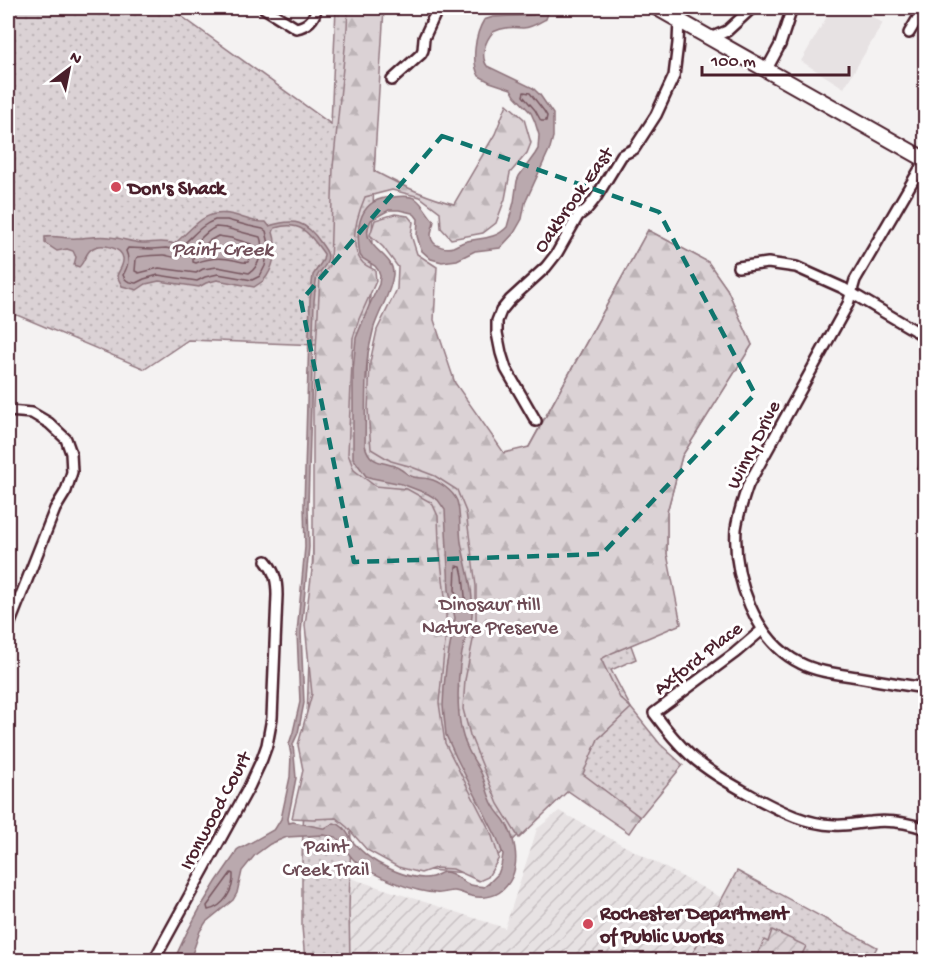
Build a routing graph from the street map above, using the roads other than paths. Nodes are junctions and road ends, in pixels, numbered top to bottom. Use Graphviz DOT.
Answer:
graph roads {
  1 [pos="264,8"];
  2 [pos="316,8"];
  3 [pos="438,8"];
  4 [pos="657,8"];
  5 [pos="752,8"];
  6 [pos="792,8"];
  7 [pos="924,8"];
  8 [pos="679,20"];
  9 [pos="909,33"];
  10 [pos="710,38"];
  11 [pos="767,69"];
  12 [pos="392,80"];
  13 [pos="925,160"];
  14 [pos="738,267"];
  15 [pos="851,292"];
  16 [pos="926,337"];
  17 [pos="8,411"];
  18 [pos="536,420"];
  19 [pos="926,465"];
  20 [pos="926,478"];
  21 [pos="266,561"];
  22 [pos="8,628"];
  23 [pos="762,630"];
  24 [pos="926,688"];
  25 [pos="926,830"];
  26 [pos="154,960"];
  1 -- 2 [label="street"];
  3 -- 12 [label="street"];
  4 -- 8 [label="main road"];
  5 -- 10 [label="street"];
  6 -- 11 [label="street"];
  7 -- 9 [label="street"];
  8 -- 10 [label="main road"];
  8 -- 18 [label="street, Oakbrook East"];
  10 -- 11 [label="main road"];
  11 -- 13 [label="main road"];
  13 -- 15 [label="street, Winry Drive"];
  14 -- 15 [label="street"];
  15 -- 16 [label="street"];
  15 -- 23 [label="street, Winry Drive"];
  17 -- 22 [label="street"];
  19 -- 20 [label="street"];
  21 -- 26 [label="street, Ironwood Court"];
  23 -- 24 [label="street, Winry Drive"];
  23 -- 25 [label="street, Axford Place"];
}
